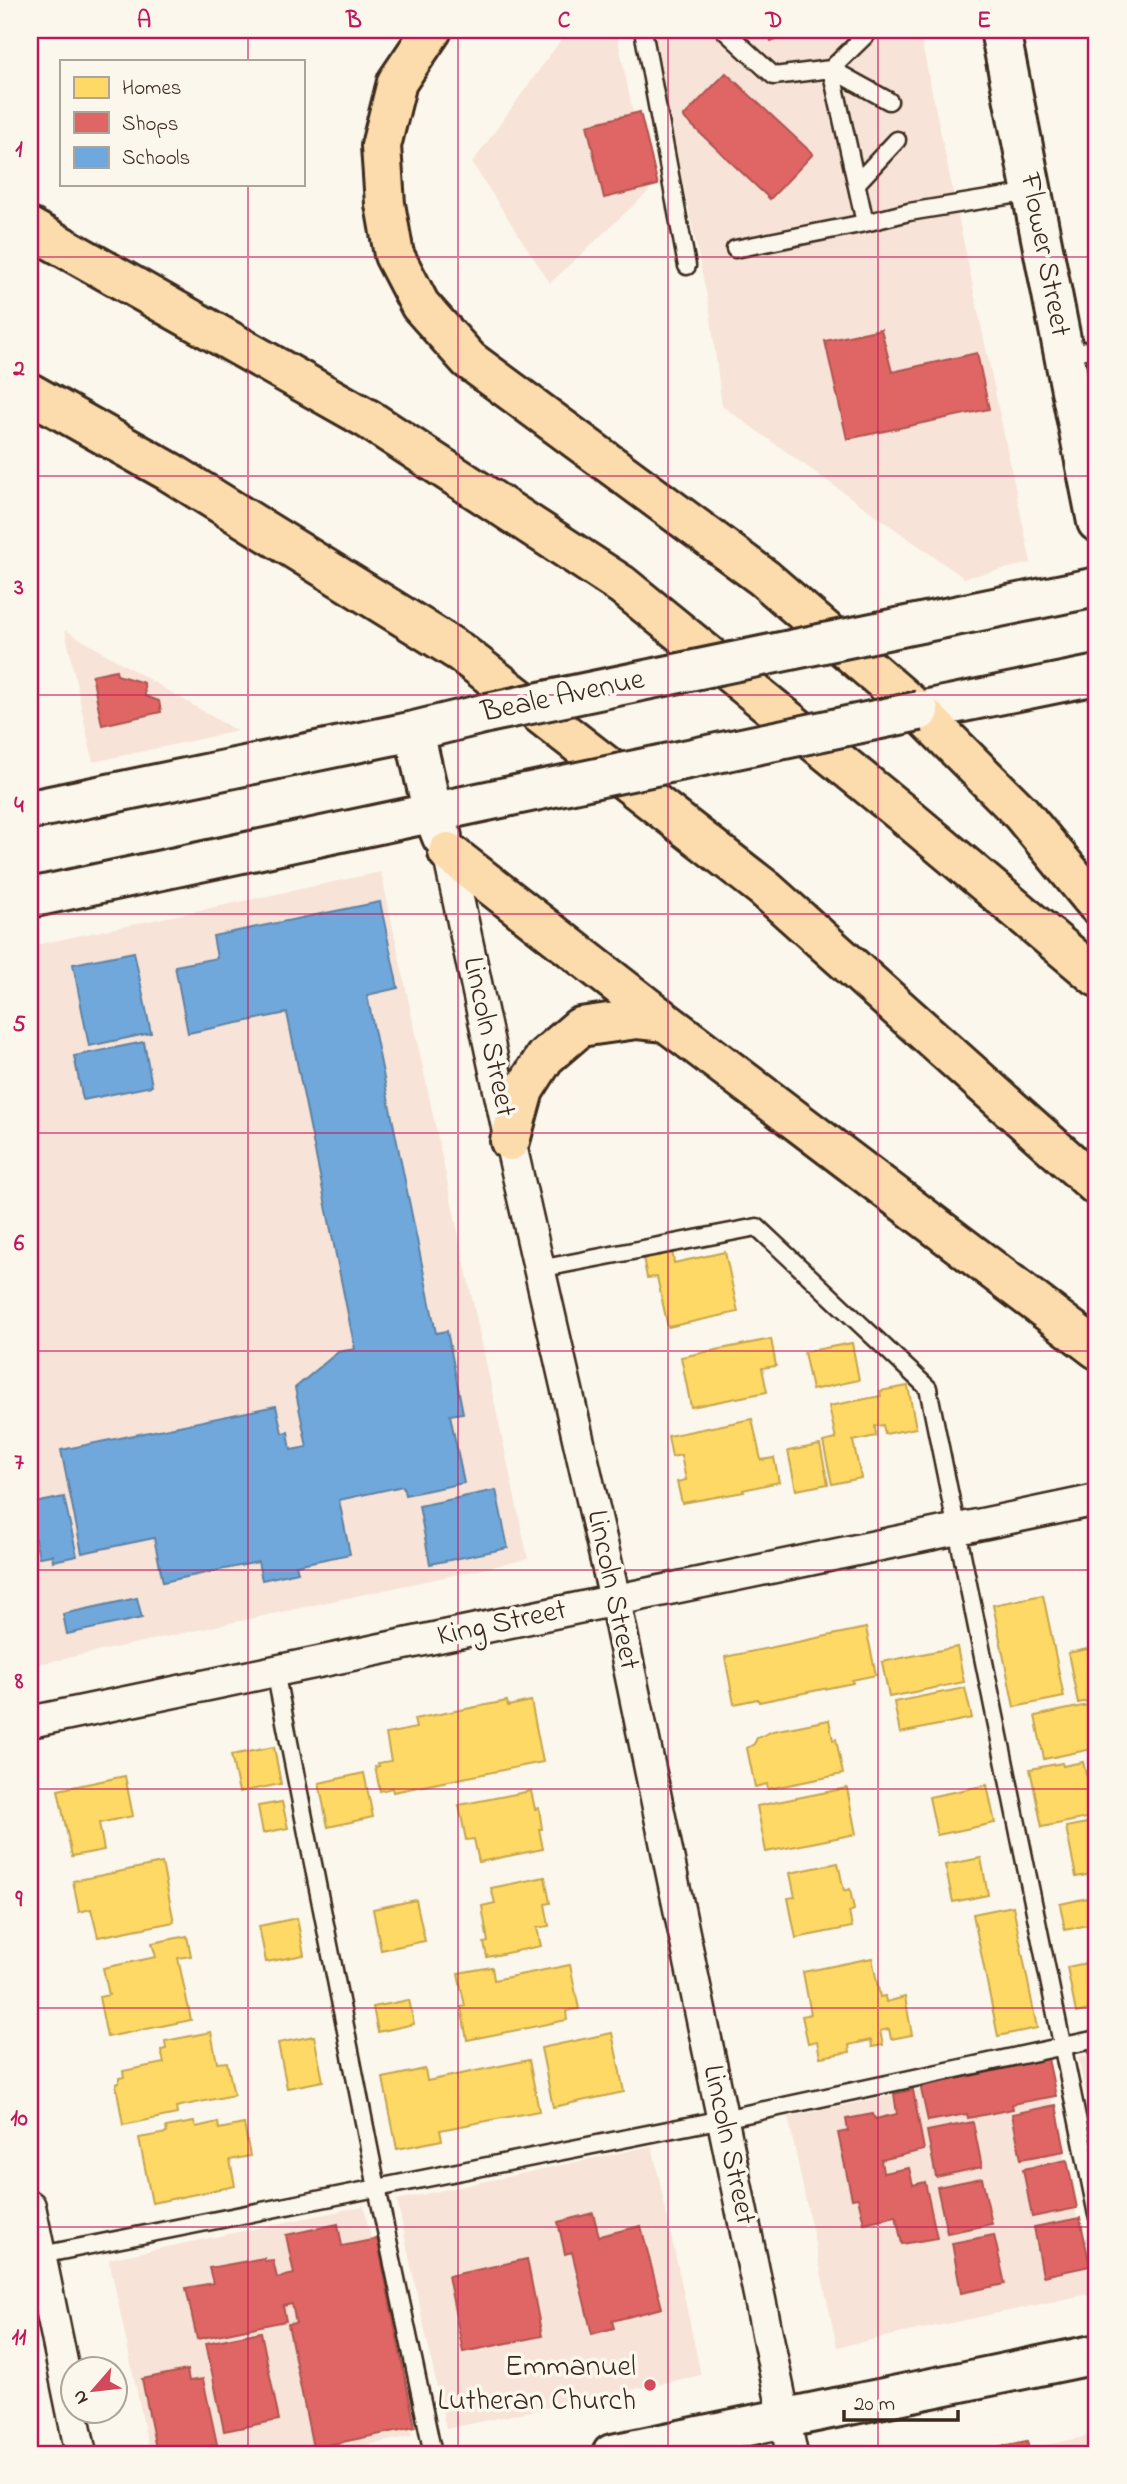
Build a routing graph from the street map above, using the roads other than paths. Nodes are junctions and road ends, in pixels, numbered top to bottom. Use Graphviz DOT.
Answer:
graph roads {
  1 [pos="432,30"];
  2 [pos="643,30"];
  3 [pos="724,30"];
  4 [pos="871,30"];
  5 [pos="1000,30"];
  6 [pos="831,69"];
  7 [pos="889,101"];
  8 [pos="897,139"];
  9 [pos="857,183"];
  10 [pos="1032,192"];
  11 [pos="865,223"];
  12 [pos="30,228"];
  13 [pos="735,249"];
  14 [pos="687,266"];
  15 [pos="1081,351"];
  16 [pos="30,393"];
  17 [pos="1095,503"];
  18 [pos="1097,587"];
  19 [pos="1097,675"];
  20 [pos="414,730"];
  21 [pos="30,810"];
  22 [pos="433,814"];
  23 [pos="448,852"];
  24 [pos="30,898"];
  25 [pos="1097,905"];
  26 [pos="1097,977"];
  27 [pos="666,1022"];
  28 [pos="510,1141"];
  29 [pos="1097,1186"];
  30 [pos="539,1269"];
  31 [pos="1097,1349"];
  32 [pos="1097,1500"];
  33 [pos="958,1529"];
  34 [pos="615,1600"];
  35 [pos="275,1671"];
  36 [pos="30,1722"];
  37 [pos="1097,2039"];
  38 [pos="1063,2046"];
  39 [pos="723,2119"];
  40 [pos="377,2188"];
  41 [pos="30,2206"];
  42 [pos="1097,2215"];
  43 [pos="35,2257"];
  44 [pos="1097,2354"];
  45 [pos="789,2436"];
  46 [pos="81,2454"];
  47 [pos="433,2454"];
  48 [pos="612,2454"];
  1 -- 25 [label="highway"];
  2 -- 14 [label="lane"];
  3 -- 6 [label="lane"];
  4 -- 6 [label="lane"];
  5 -- 10 [label="main road, Flower Street"];
  6 -- 7 [label="lane"];
  6 -- 9 [label="lane"];
  8 -- 9 [label="lane"];
  9 -- 11 [label="lane"];
  10 -- 11 [label="lane"];
  10 -- 15 [label="main road, Flower Street"];
  11 -- 13 [label="lane"];
  12 -- 26 [label="highway"];
  15 -- 17 [label="main road, Flower Street"];
  16 -- 29 [label="highway"];
  18 -- 20 [label="main road, Beale Avenue, bridge"];
  19 -- 22 [label="main road, bridge"];
  20 -- 21 [label="main road, Beale Avenue"];
  20 -- 22 [label="main road, Lincoln Street"];
  22 -- 23 [label="main road, Lincoln Street"];
  22 -- 24 [label="main road"];
  23 -- 27 [label="highway"];
  23 -- 28 [label="street, Lincoln Street"];
  27 -- 28 [label="highway"];
  27 -- 31 [label="highway"];
  28 -- 30 [label="street, Lincoln Street"];
  30 -- 33 [label="lane"];
  30 -- 34 [label="street, Lincoln Street"];
  32 -- 33 [label="street, King Street"];
  33 -- 34 [label="street, King Street"];
  33 -- 38 [label="lane"];
  34 -- 35 [label="street, King Street"];
  34 -- 39 [label="street, Lincoln Street"];
  35 -- 36 [label="street, King Street"];
  35 -- 40 [label="lane"];
  37 -- 38 [label="lane"];
  38 -- 39 [label="lane"];
  38 -- 42 [label="lane"];
  39 -- 40 [label="lane"];
  39 -- 45 [label="street, Lincoln Street"];
  40 -- 43 [label="lane"];
  40 -- 47 [label="lane"];
  41 -- 43 [label="street"];
  43 -- 46 [label="street"];
  44 -- 45 [label="main road"];
  45 -- 48 [label="main road"];
}
